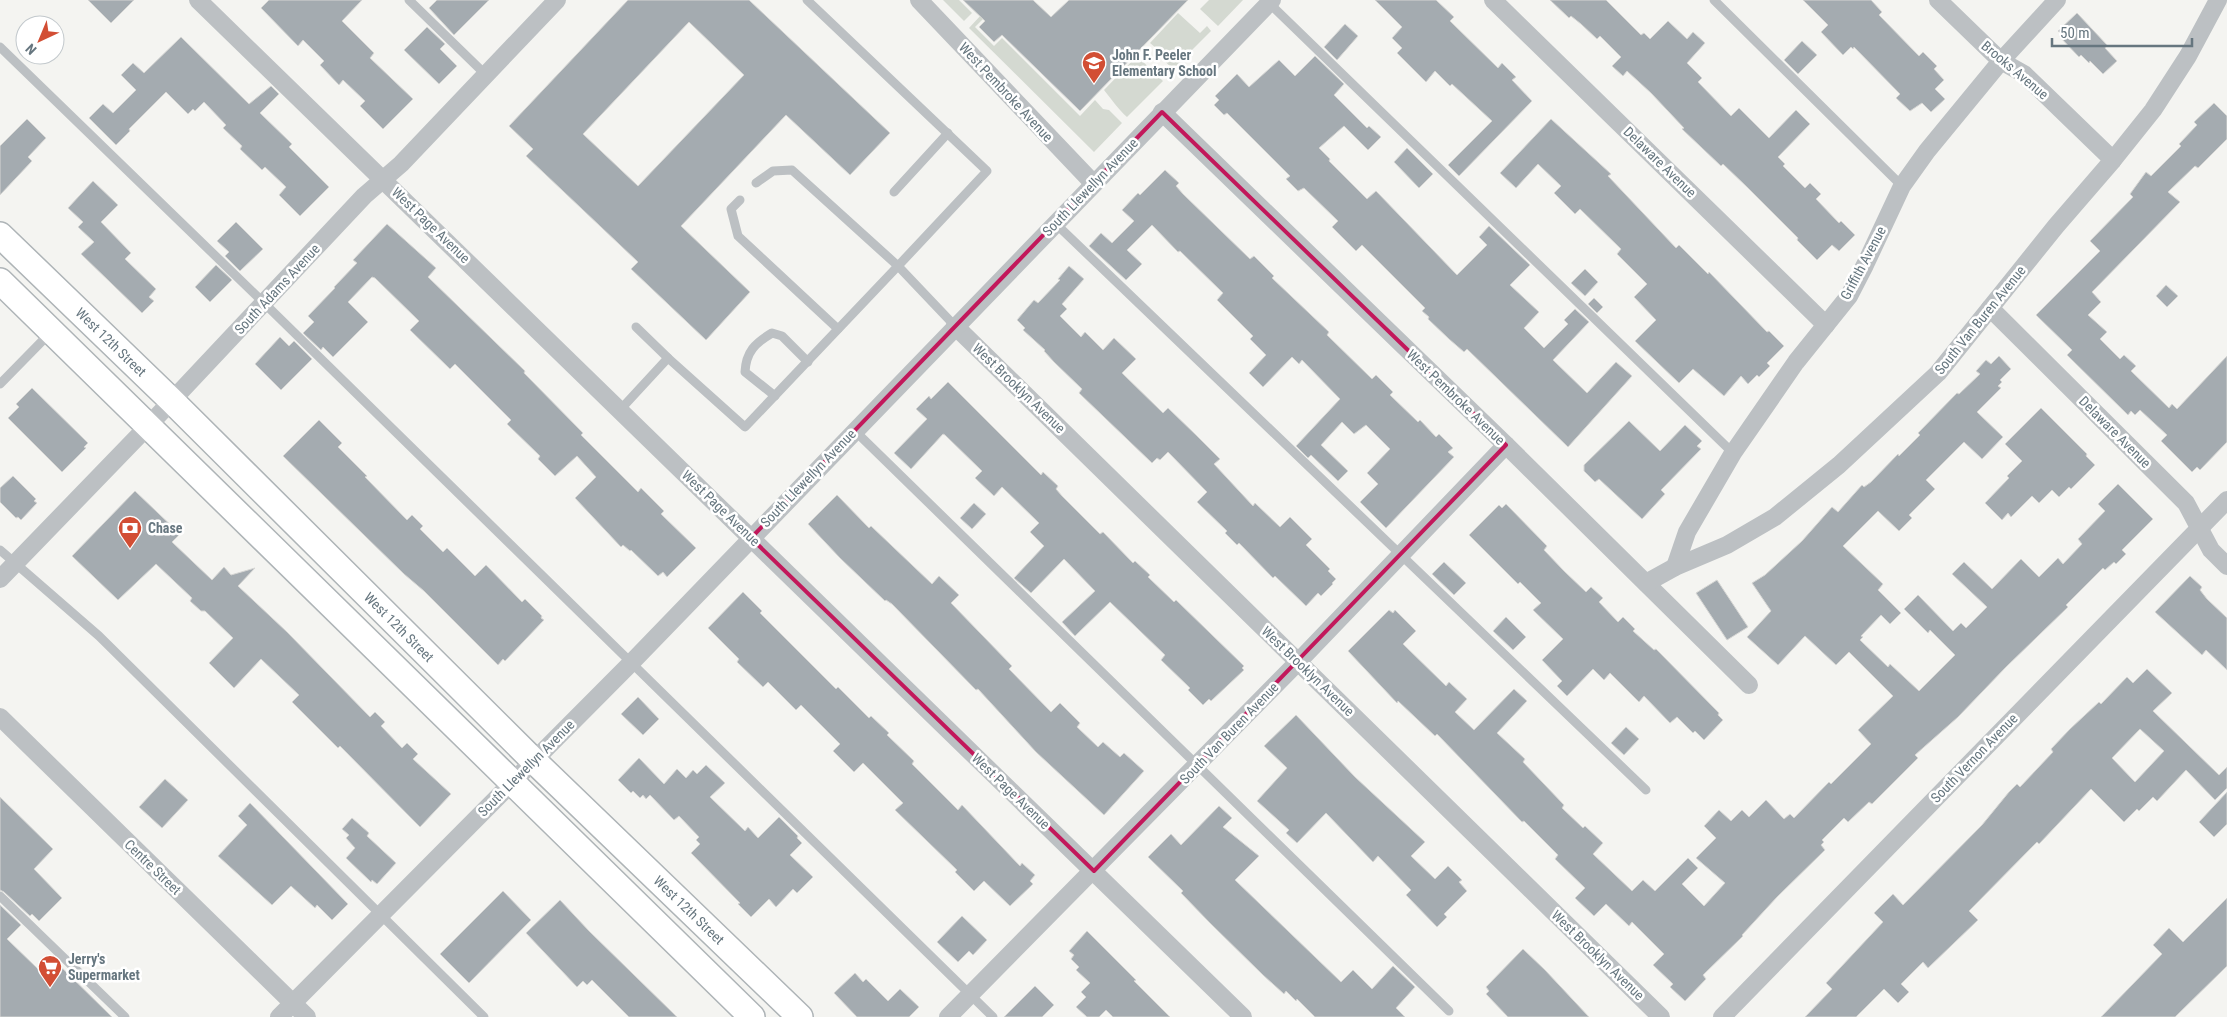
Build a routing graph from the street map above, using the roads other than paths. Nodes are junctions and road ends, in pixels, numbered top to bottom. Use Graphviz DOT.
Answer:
graph roads {
  1 [pos="198,0"];
  2 [pos="409,0"];
  3 [pos="557,0"];
  4 [pos="807,0"];
  5 [pos="919,0"];
  6 [pos="1493,0"];
  7 [pos="1714,0"];
  8 [pos="1938,0"];
  9 [pos="2056,0"];
  10 [pos="2218,0"];
  11 [pos="1270,1"];
  12 [pos="0,47"];
  13 [pos="2001,60"];
  14 [pos="485,74"];
  15 [pos="1162,112"];
  16 [pos="948,134"];
  17 [pos="2113,160"];
  18 [pos="383,178"];
  19 [pos="756,183"];
  20 [pos="1093,183"];
  21 [pos="1902,186"];
  22 [pos="894,192"];
  23 [pos="740,200"];
  24 [pos="1056,224"];
  25 [pos="0,235"];
  26 [pos="898,266"];
  27 [pos="0,281"];
  28 [pos="264,303"];
  29 [pos="1990,308"];
  30 [pos="1826,325"];
  31 [pos="955,326"];
  32 [pos="636,327"];
  33 [pos="838,329"];
  34 [pos="52,331"];
  35 [pos="668,358"];
  36 [pos="808,362"];
  37 [pos="0,384"];
  38 [pos="775,396"];
  39 [pos="171,400"];
  40 [pos="620,410"];
  41 [pos="149,425"];
  42 [pos="854,430"];
  43 [pos="1506,445"];
  44 [pos="1733,453"];
  45 [pos="2227,500"];
  46 [pos="2198,529"];
  47 [pos="751,538"];
  48 [pos="0,550"];
  49 [pos="1400,556"];
  50 [pos="14,564"];
  51 [pos="2227,566"];
  52 [pos="1675,567"];
  53 [pos="0,579"];
  54 [pos="1646,583"];
  55 [pos="1299,662"];
  56 [pos="631,663"];
  57 [pos="1749,685"];
  58 [pos="0,717"];
  59 [pos="533,760"];
  60 [pos="1197,766"];
  61 [pos="511,782"];
  62 [pos="1646,790"];
  63 [pos="1094,872"];
  64 [pos="0,896"];
  65 [pos="381,914"];
  66 [pos="971,996"];
  67 [pos="293,1004"];
  68 [pos="1449,1011"];
  69 [pos="125,1017"];
  70 [pos="279,1017"];
  71 [pos="306,1017"];
  72 [pos="484,1017"];
  73 [pos="752,1017"];
  74 [pos="800,1017"];
  75 [pos="948,1017"];
  76 [pos="993,1017"];
  77 [pos="1243,1017"];
  78 [pos="1661,1017"];
  79 [pos="1722,1017"];
  1 -- 18 [label="street, West Page Avenue"];
  2 -- 14 [label="lane"];
  3 -- 14 [label="street, South Adams Avenue"];
  4 -- 16 [label="lane"];
  5 -- 20 [label="street, West Pembroke Avenue"];
  6 -- 30 [label="street, Delaware Avenue"];
  7 -- 21 [label="lane"];
  8 -- 13 [label="street, Brooks Avenue"];
  9 -- 13 [label="street, Griffith Avenue"];
  10 -- 17 [label="street, South Van Buren Avenue"];
  11 -- 15 [label="street, South Llewellyn Avenue"];
  11 -- 44 [label="lane"];
  12 -- 28 [label="lane"];
  13 -- 17 [label="street, Brooks Avenue"];
  13 -- 21 [label="street, Griffith Avenue"];
  14 -- 18 [label="street, South Adams Avenue"];
  15 -- 20 [label="street, South Llewellyn Avenue"];
  15 -- 43 [label="street, West Pembroke Avenue"];
  16 -- 22 [label="lane"];
  16 -- 26 [label="lane"];
  17 -- 29 [label="street, South Van Buren Avenue"];
  18 -- 28 [label="street, South Adams Avenue"];
  18 -- 40 [label="street, West Page Avenue"];
  19 -- 26 [label="lane"];
  20 -- 24 [label="street, South Llewellyn Avenue"];
  21 -- 30 [label="street, Griffith Avenue"];
  23 -- 33 [label="lane"];
  24 -- 31 [label="street, South Llewellyn Avenue"];
  24 -- 49 [label="lane"];
  25 -- 39 [label="main road, West 12th Street"];
  26 -- 31 [label="lane"];
  26 -- 33 [label="lane"];
  27 -- 34 [label="main road"];
  28 -- 39 [label="street, South Adams Avenue"];
  28 -- 56 [label="lane"];
  29 -- 46 [label="street, Delaware Avenue"];
  29 -- 52 [label="street, South Van Buren Avenue"];
  30 -- 44 [label="street, Griffith Avenue"];
  31 -- 42 [label="street, South Llewellyn Avenue"];
  31 -- 55 [label="street, West Brooklyn Avenue"];
  32 -- 35 [label="lane"];
  33 -- 36 [label="lane"];
  34 -- 37 [label="lane"];
  34 -- 41 [label="main road"];
  35 -- 38 [label="lane"];
  35 -- 40 [label="lane"];
  36 -- 38 [label="lane"];
  36 -- 38 [label="lane"];
  39 -- 41 [label="street, South Adams Avenue"];
  39 -- 59 [label="main road, West 12th Street"];
  40 -- 47 [label="street, West Page Avenue"];
  41 -- 50 [label="street, South Adams Avenue"];
  41 -- 61 [label="main road"];
  42 -- 47 [label="street, South Llewellyn Avenue"];
  42 -- 60 [label="lane"];
  43 -- 49 [label="street, South Van Buren Avenue"];
  43 -- 54 [label="street, West Pembroke Avenue"];
  44 -- 52 [label="street, Griffith Avenue"];
  45 -- 46 [label="street, South Vernon Avenue"];
  46 -- 51 [label="street, Delaware Avenue"];
  46 -- 79 [label="street, South Vernon Avenue"];
  47 -- 56 [label="street, South Llewellyn Avenue"];
  47 -- 63 [label="street, West Page Avenue"];
  48 -- 50 [label="lane"];
  49 -- 55 [label="street, South Van Buren Avenue"];
  49 -- 62 [label="lane"];
  50 -- 53 [label="street, South Adams Avenue"];
  50 -- 65 [label="lane"];
  52 -- 54 [label="street, South Van Buren Avenue"];
  54 -- 57 [label="street, West Pembroke Avenue"];
  55 -- 60 [label="street, South Van Buren Avenue"];
  55 -- 78 [label="street, West Brooklyn Avenue"];
  56 -- 59 [label="street, South Llewellyn Avenue"];
  56 -- 66 [label="lane"];
  58 -- 67 [label="street, Centre Street"];
  59 -- 61 [label="street, South Llewellyn Avenue"];
  59 -- 74 [label="main road, West 12th Street"];
  60 -- 63 [label="street, South Van Buren Avenue"];
  60 -- 68 [label="lane"];
  61 -- 65 [label="street, South Llewellyn Avenue"];
  61 -- 73 [label="main road"];
  63 -- 66 [label="street, South Van Buren Avenue"];
  63 -- 77 [label="street, West Page Avenue"];
  64 -- 69 [label="lane"];
  65 -- 67 [label="street, South Llewellyn Avenue"];
  65 -- 72 [label="lane"];
  66 -- 75 [label="street, South Van Buren Avenue"];
  66 -- 76 [label="lane"];
  67 -- 70 [label="street, South Llewellyn Avenue"];
  67 -- 71 [label="street, Centre Street"];
}
